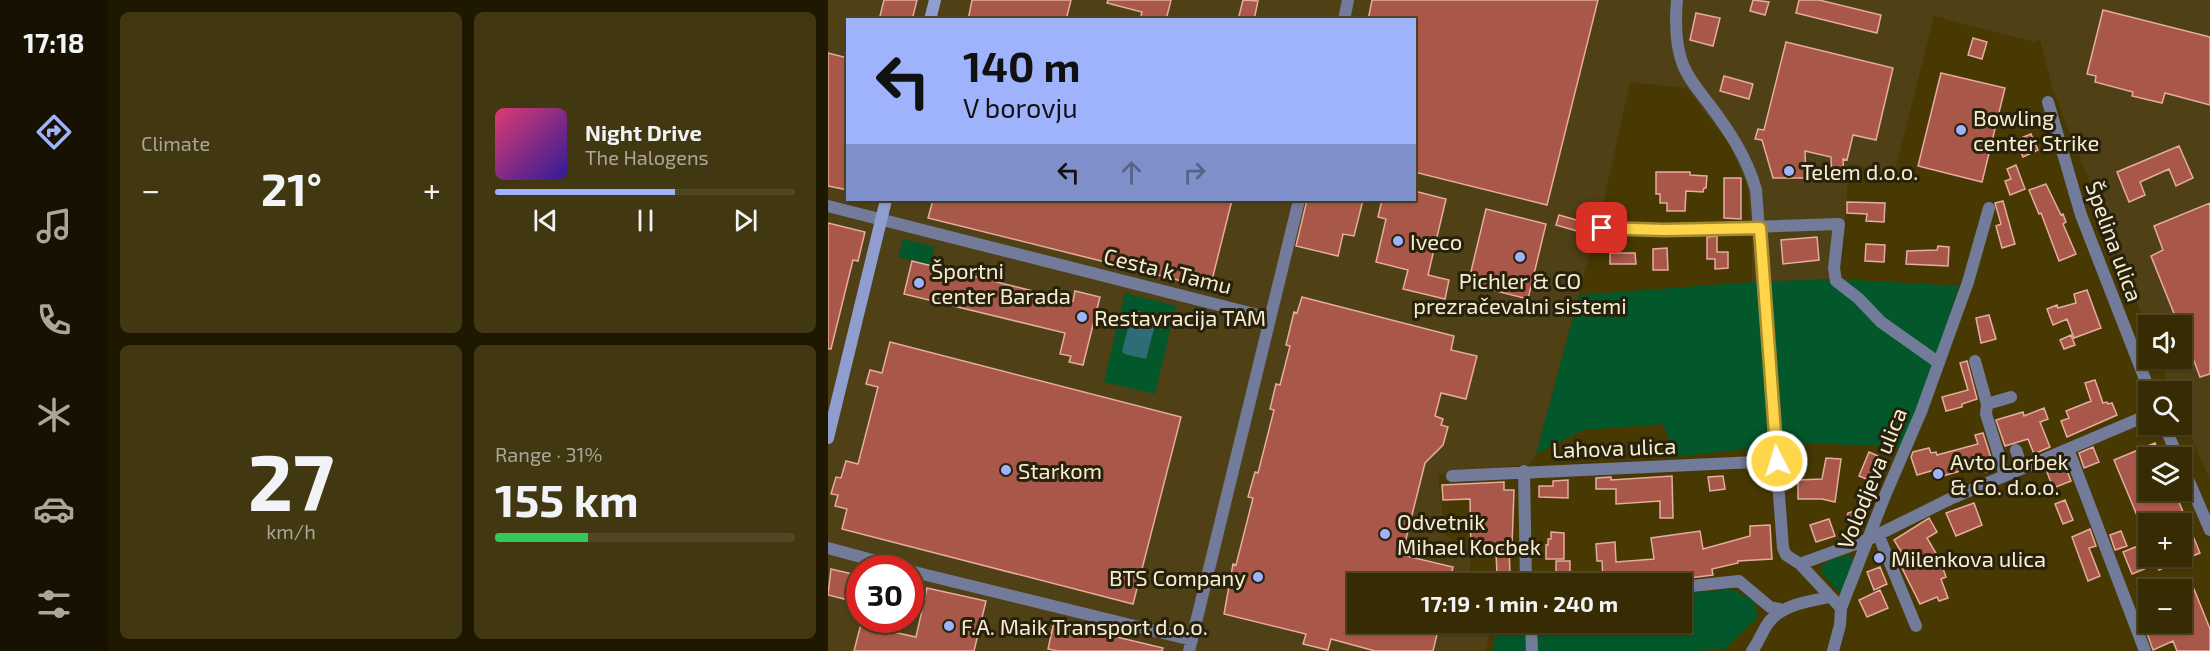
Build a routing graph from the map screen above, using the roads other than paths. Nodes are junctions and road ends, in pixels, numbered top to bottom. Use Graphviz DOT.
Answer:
graph roads {
  1 [pos="935,0"];
  2 [pos="1348,0"];
  3 [pos="1677,0"];
  4 [pos="930,18"];
  5 [pos="1344,18"];
  6 [pos="2048,102"];
  7 [pos="886,201"];
  8 [pos="1299,201"];
  9 [pos="828,206"];
  10 [pos="1989,208"];
  11 [pos="881,219"];
  12 [pos="1602,228"];
  13 [pos="1760,228"];
  14 [pos="1270,318"];
  15 [pos="1976,361"];
  16 [pos="1939,363"];
  17 [pos="2146,381"];
  18 [pos="2011,397"];
  19 [pos="1987,404"];
  20 [pos="2138,419"];
  21 [pos="828,438"];
  22 [pos="2068,449"];
  23 [pos="2016,450"];
  24 [pos="1777,461"];
  25 [pos="2022,468"];
  26 [pos="1524,471"];
  27 [pos="2005,475"];
  28 [pos="1452,476"];
  29 [pos="2192,488"];
  30 [pos="2210,530"];
  31 [pos="1873,536"];
  32 [pos="828,548"];
  33 [pos="854,555"];
  34 [pos="1800,564"];
  35 [pos="1526,573"];
  36 [pos="924,575"];
  37 [pos="1692,586"];
  38 [pos="1829,597"];
  39 [pos="1841,608"];
  40 [pos="1784,610"];
  41 [pos="1916,626"];
  42 [pos="1531,633"];
  43 [pos="1190,645"];
  44 [pos="1532,651"];
  45 [pos="1752,651"];
  46 [pos="1833,651"];
  47 [pos="2145,651"];
  1 -- 4 [label="street"];
  2 -- 5 [label="street"];
  3 -- 13 [label="street"];
  6 -- 17 [label="street, Špelina ulica"];
  7 -- 11 [label="street"];
  8 -- 14 [label="street"];
  9 -- 11 [label="street, Cesta k Tamu"];
  10 -- 16 [label="street, Volodjeva ulica"];
  11 -- 14 [label="street, Cesta k Tamu"];
  11 -- 21 [label="street"];
  12 -- 13 [label="street"];
  13 -- 16 [label="street"];
  13 -- 24 [label="street"];
  14 -- 43 [label="street"];
  15 -- 19 [label="street"];
  16 -- 31 [label="street, Volodjeva ulica"];
  18 -- 19 [label="street"];
  19 -- 27 [label="street"];
  20 -- 22 [label="street"];
  22 -- 25 [label="street"];
  22 -- 47 [label="street"];
  23 -- 25 [label="street"];
  24 -- 26 [label="street, Lahova ulica"];
  24 -- 34 [label="street"];
  25 -- 27 [label="street"];
  26 -- 28 [label="street, Lahova ulica"];
  26 -- 35 [label="street"];
  27 -- 31 [label="street"];
  29 -- 30 [label="street"];
  31 -- 34 [label="street"];
  31 -- 39 [label="street, Volodjeva ulica"];
  31 -- 41 [label="street"];
  32 -- 33 [label="street"];
  34 -- 38 [label="street"];
  36 -- 43 [label="street"];
  37 -- 40 [label="street"];
  38 -- 39 [label="street"];
  38 -- 40 [label="street"];
  39 -- 46 [label="street, Volodjeva ulica"];
  40 -- 45 [label="street"];
  42 -- 44 [label="street"];
}
